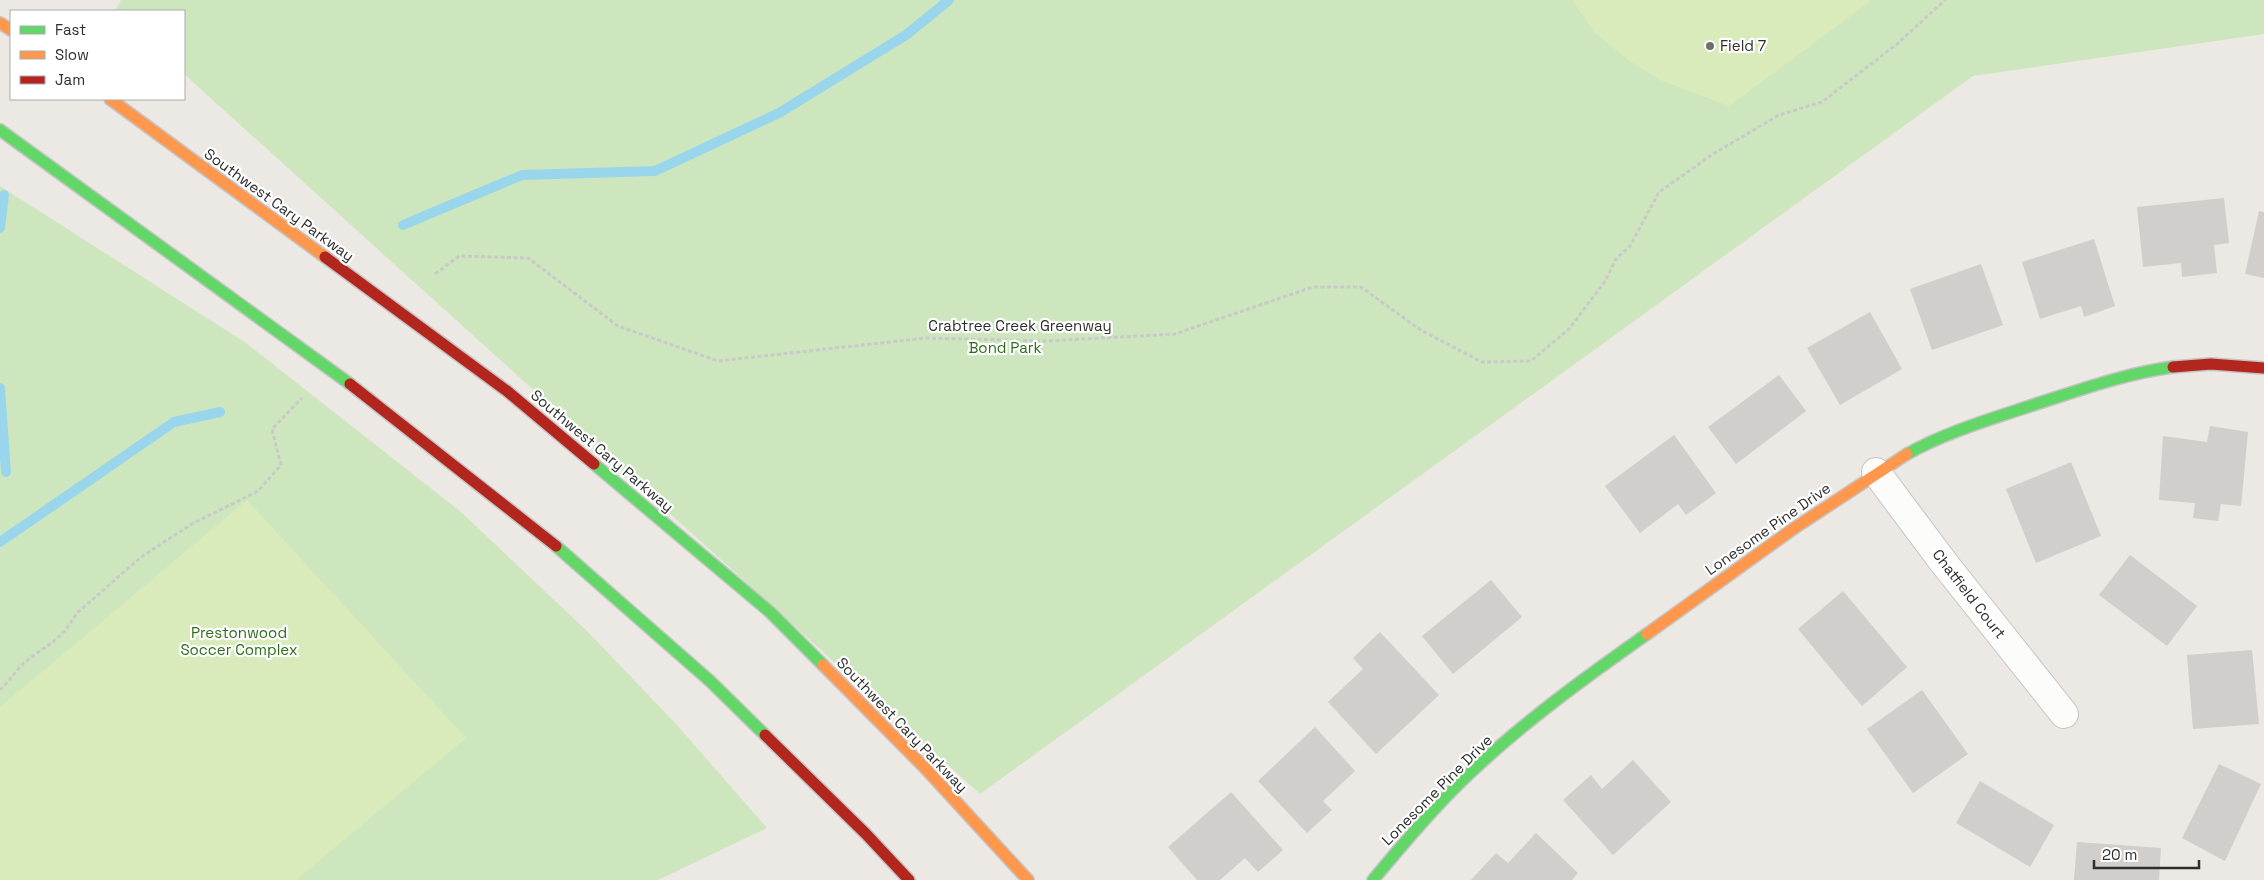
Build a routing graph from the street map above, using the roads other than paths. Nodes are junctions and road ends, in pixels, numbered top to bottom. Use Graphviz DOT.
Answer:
graph roads {
  1 [pos="111,100"];
  2 [pos="0,130"];
  3 [pos="2264,368"];
  4 [pos="1876,472"];
  5 [pos="2064,714"];
  6 [pos="908,880"];
  7 [pos="1028,880"];
  8 [pos="1373,880"];
  1 -- 7 [label="main road, Southwest Cary Parkway"];
  2 -- 6 [label="main road"];
  3 -- 4 [label="main road, Lonesome Pine Drive"];
  4 -- 5 [label="street, Chatfield Court"];
  4 -- 8 [label="main road, Lonesome Pine Drive"];
}
